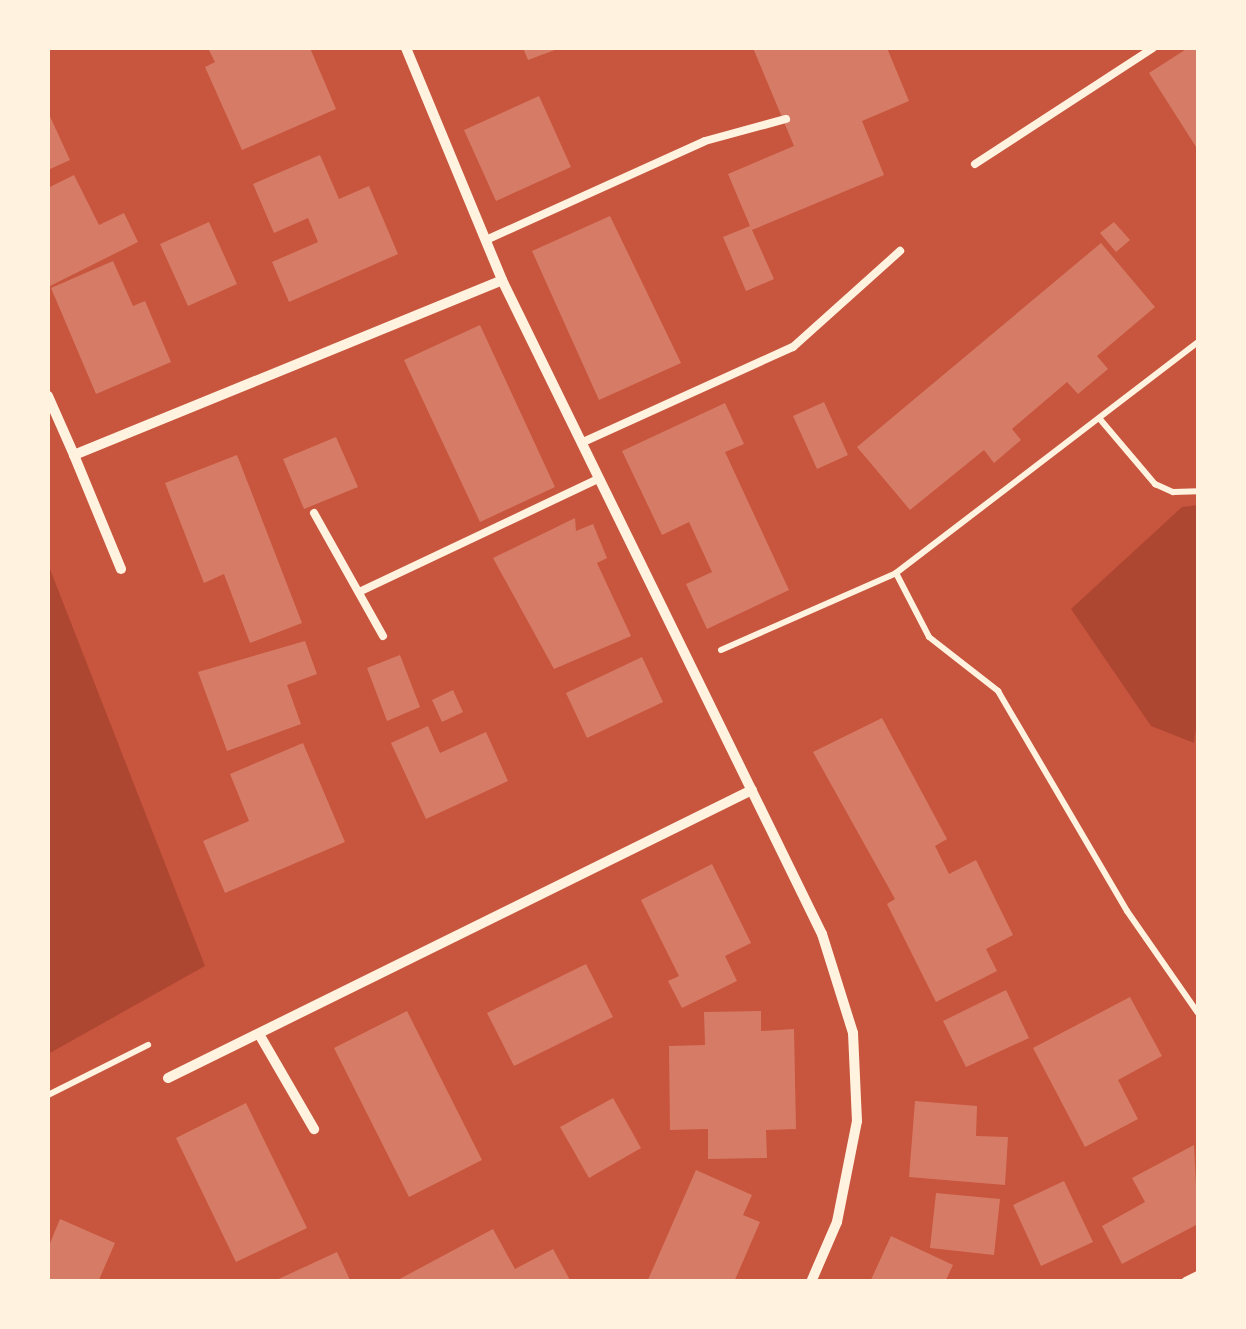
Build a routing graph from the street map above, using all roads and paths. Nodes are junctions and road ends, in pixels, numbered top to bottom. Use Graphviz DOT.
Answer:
graph roads {
  1 [pos="406,48"];
  2 [pos="1153,48"];
  3 [pos="786,119"];
  4 [pos="975,164"];
  5 [pos="486,240"];
  6 [pos="900,251"];
  7 [pos="502,280"];
  8 [pos="1198,342"];
  9 [pos="48,396"];
  10 [pos="1099,418"];
  11 [pos="581,443"];
  12 [pos="74,455"];
  13 [pos="598,479"];
  14 [pos="1198,491"];
  15 [pos="314,512"];
  16 [pos="121,569"];
  17 [pos="896,574"];
  18 [pos="358,592"];
  19 [pos="383,636"];
  20 [pos="720,651"];
  21 [pos="752,790"];
  22 [pos="1198,1013"];
  23 [pos="258,1034"];
  24 [pos="168,1078"];
  25 [pos="314,1129"];
  26 [pos="1198,1276"];
  27 [pos="811,1282"];
  28 [pos="1186,1282"];
  1 -- 5 [label="street"];
  2 -- 4 [label="lane"];
  3 -- 5 [label="lane"];
  5 -- 7 [label="street"];
  6 -- 11 [label="lane"];
  7 -- 11 [label="street"];
  7 -- 12 [label="street"];
  8 -- 10 [label="path"];
  9 -- 12 [label="street"];
  10 -- 14 [label="path"];
  10 -- 17 [label="path"];
  11 -- 13 [label="street"];
  12 -- 16 [label="street"];
  13 -- 18 [label="lane"];
  13 -- 21 [label="street"];
  15 -- 18 [label="lane"];
  17 -- 20 [label="path"];
  17 -- 22 [label="path"];
  18 -- 19 [label="lane"];
  21 -- 23 [label="street"];
  21 -- 27 [label="street"];
  23 -- 24 [label="street"];
  23 -- 25 [label="street"];
  26 -- 28 [label="street"];
}
